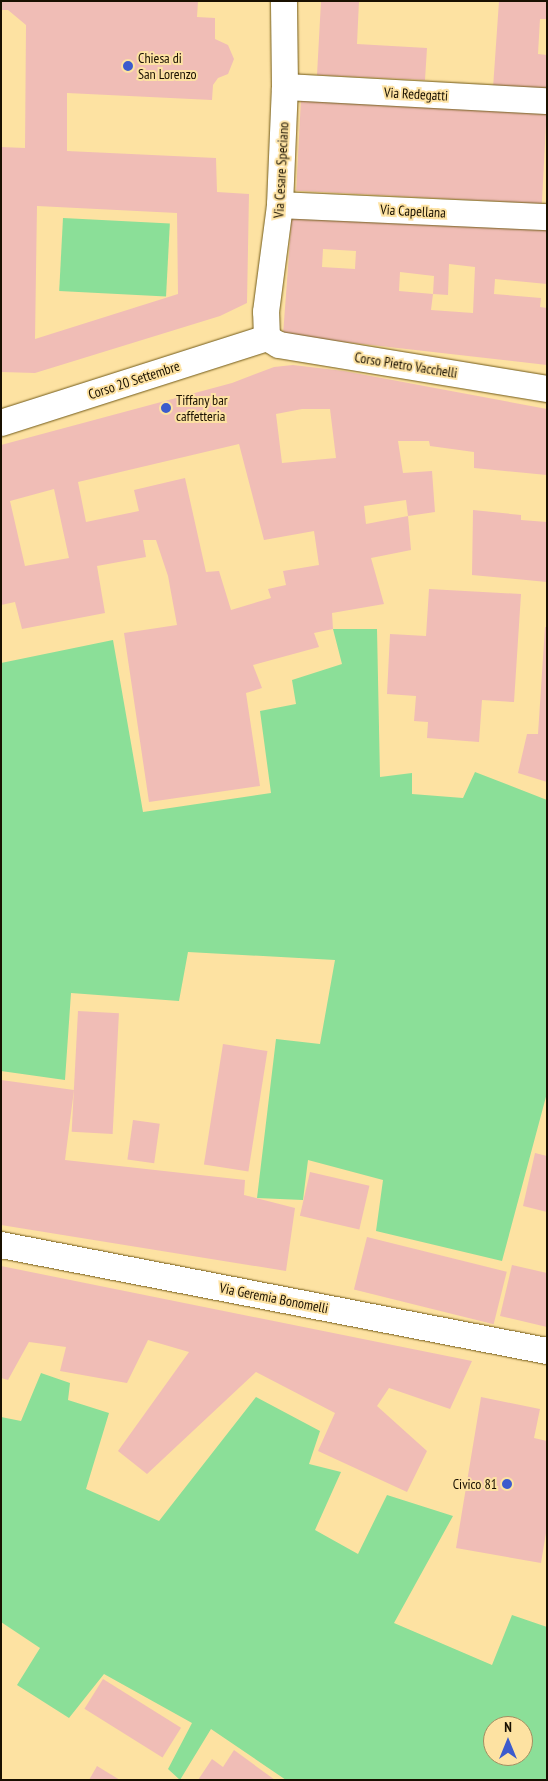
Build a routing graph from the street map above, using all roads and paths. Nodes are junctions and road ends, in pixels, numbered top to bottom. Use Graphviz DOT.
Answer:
graph roads {
  1 [pos="284,1"];
  2 [pos="285,87"];
  3 [pos="547,101"];
  4 [pos="280,205"];
  5 [pos="547,217"];
  6 [pos="267,338"];
  7 [pos="547,389"];
  8 [pos="1,423"];
  9 [pos="1,1245"];
  10 [pos="547,1351"];
  1 -- 2 [label="street, Via Cesare Speciano"];
  2 -- 3 [label="street, Via Redegatti"];
  2 -- 4 [label="street, Via Cesare Speciano"];
  4 -- 5 [label="street, Via Capellana"];
  4 -- 6 [label="street, Via Cesare Speciano"];
  6 -- 7 [label="street, Corso Pietro Vacchelli"];
  6 -- 8 [label="street, Corso 20 Settembre"];
  9 -- 10 [label="street, Via Geremia Bonomelli"];
}
